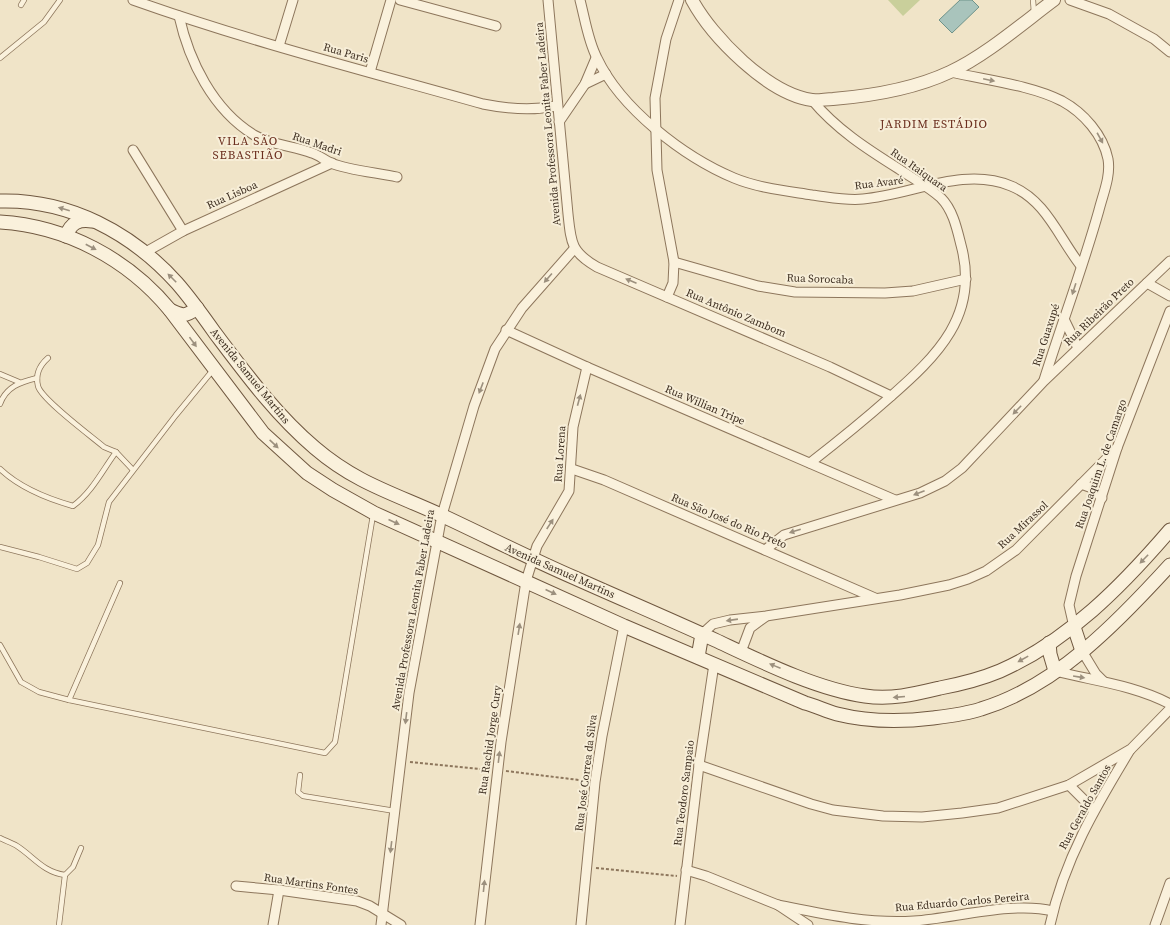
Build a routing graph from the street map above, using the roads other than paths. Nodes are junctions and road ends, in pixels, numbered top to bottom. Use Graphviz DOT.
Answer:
graph roads {
  1 [pos="60,0"];
  2 [pos="133,0"];
  3 [pos="293,0"];
  4 [pos="391,0"];
  5 [pos="400,0"];
  6 [pos="548,0"];
  7 [pos="580,0"];
  8 [pos="679,0"];
  9 [pos="692,0"];
  10 [pos="1033,0"];
  11 [pos="1054,0"];
  12 [pos="1070,0"];
  13 [pos="1034,15"];
  14 [pos="179,16"];
  15 [pos="496,26"];
  16 [pos="278,46"];
  17 [pos="1170,52"];
  18 [pos="0,58"];
  19 [pos="596,58"];
  20 [pos="370,72"];
  21 [pos="951,72"];
  22 [pos="606,74"];
  23 [pos="585,84"];
  24 [pos="812,100"];
  25 [pos="556,106"];
  26 [pos="558,122"];
  27 [pos="655,129"];
  28 [pos="133,150"];
  29 [pos="332,164"];
  30 [pos="397,177"];
  31 [pos="926,187"];
  32 [pos="0,201"];
  33 [pos="94,221"];
  34 [pos="0,222"];
  35 [pos="183,231"];
  36 [pos="66,236"];
  37 [pos="574,249"];
  38 [pos="144,253"];
  39 [pos="1170,261"];
  40 [pos="674,262"];
  41 [pos="1081,266"];
  42 [pos="966,279"];
  43 [pos="1147,283"];
  44 [pos="1170,296"];
  45 [pos="667,297"];
  46 [pos="197,308"];
  47 [pos="170,310"];
  48 [pos="1170,311"];
  49 [pos="1064,319"];
  50 [pos="506,330"];
  51 [pos="1078,348"];
  52 [pos="48,358"];
  53 [pos="586,367"];
  54 [pos="213,370"];
  55 [pos="0,374"];
  56 [pos="37,378"];
  57 [pos="1044,381"];
  58 [pos="19,382"];
  59 [pos="891,396"];
  60 [pos="0,404"];
  61 [pos="1117,448"];
  62 [pos="116,452"];
  63 [pos="810,463"];
  64 [pos="0,469"];
  65 [pos="572,469"];
  66 [pos="133,470"];
  67 [pos="1081,484"];
  68 [pos="1102,498"];
  69 [pos="895,500"];
  70 [pos="374,513"];
  71 [pos="442,515"];
  72 [pos="1170,530"];
  73 [pos="437,541"];
  74 [pos="0,547"];
  75 [pos="765,550"];
  76 [pos="533,559"];
  77 [pos="1170,565"];
  78 [pos="526,581"];
  79 [pos="120,584"];
  80 [pos="876,598"];
  81 [pos="766,616"];
  82 [pos="624,626"];
  83 [pos="1074,627"];
  84 [pos="702,634"];
  85 [pos="1049,643"];
  86 [pos="0,645"];
  87 [pos="1082,651"];
  88 [pos="741,652"];
  89 [pos="698,657"];
  90 [pos="714,664"];
  91 [pos="1055,671"];
  92 [pos="733,672"];
  93 [pos="1103,681"];
  94 [pos="69,700"];
  95 [pos="1170,704"];
  96 [pos="1170,709"];
  97 [pos="1131,749"];
  98 [pos="698,765"];
  99 [pos="300,776"];
  100 [pos="1069,785"];
  101 [pos="1094,810"];
  102 [pos="395,811"];
  103 [pos="0,838"];
  104 [pos="81,848"];
  105 [pos="686,873"];
  106 [pos="65,875"];
  107 [pos="1170,883"];
  108 [pos="236,886"];
  109 [pos="279,890"];
  110 [pos="778,905"];
  111 [pos="1053,910"];
  112 [pos="383,913"];
  113 [pos="59,925"];
  114 [pos="274,925"];
  115 [pos="381,925"];
  116 [pos="401,925"];
  117 [pos="480,925"];
  118 [pos="581,925"];
  119 [pos="680,925"];
  120 [pos="808,925"];
  121 [pos="1050,925"];
  122 [pos="1155,925"];
  1 -- 18 [label="lane"];
  2 -- 14 [label="street, Rua Paris"];
  3 -- 16 [label="street"];
  4 -- 20 [label="street"];
  5 -- 15 [label="street"];
  6 -- 25 [label="street, Avenida Professora Leonita Faber Ladeira"];
  7 -- 19 [label="street, Rua Avaré"];
  8 -- 27 [label="street"];
  9 -- 24 [label="street"];
  10 -- 13 [label="lane"];
  11 -- 13 [label="street"];
  12 -- 17 [label="street"];
  13 -- 21 [label="street"];
  14 -- 16 [label="street, Rua Paris"];
  14 -- 29 [label="street, Rua Madri"];
  16 -- 20 [label="street, Rua Paris"];
  19 -- 22 [label="street, Rua Avaré"];
  19 -- 23 [label="street"];
  20 -- 25 [label="street, Rua Paris"];
  21 -- 24 [label="street"];
  21 -- 41 [label="street, Rua Guaxupé, one-way"];
  22 -- 23 [label="street"];
  22 -- 27 [label="street, Rua Avaré"];
  23 -- 26 [label="street"];
  24 -- 31 [label="street, Rua Itaiquara"];
  25 -- 26 [label="street, Avenida Professora Leonita Faber Ladeira"];
  26 -- 37 [label="street, Avenida Professora Leonita Faber Ladeira"];
  27 -- 31 [label="street, Rua Avaré"];
  27 -- 40 [label="street"];
  28 -- 35 [label="street"];
  29 -- 30 [label="street, Rua Madri"];
  29 -- 35 [label="street, Rua Lisboa"];
  31 -- 41 [label="street, Rua Avaré"];
  31 -- 42 [label="street, Rua Itaiquara"];
  33 -- 32 [label="main road, Avenida Samuel Martins, one-way"];
  33 -- 36 [label="main road"];
  33 -- 38 [label="main road, Avenida Samuel Martins"];
  34 -- 36 [label="main road, Avenida Samuel Martins"];
  35 -- 38 [label="street, Rua Lisboa"];
  36 -- 47 [label="main road, Avenida Samuel Martins, one-way"];
  45 -- 37 [label="street, Rua Antônio Zambom, one-way"];
  37 -- 50 [label="street, Avenida Professora Leonita Faber Ladeira, one-way"];
  46 -- 38 [label="main road, Avenida Samuel Martins, one-way"];
  39 -- 43 [label="street, Rua Ribeirão Preto"];
  40 -- 42 [label="street, Rua Sorocaba"];
  40 -- 45 [label="street"];
  41 -- 49 [label="street, Rua Guaxupé, one-way"];
  42 -- 59 [label="street, Rua Itaiquara"];
  43 -- 44 [label="street"];
  43 -- 51 [label="street, Rua Ribeirão Preto"];
  45 -- 59 [label="street, Rua Antônio Zambom"];
  46 -- 47 [label="main road"];
  46 -- 71 [label="main road, Avenida Samuel Martins"];
  47 -- 54 [label="main road, Avenida Samuel Martins, one-way"];
  48 -- 61 [label="street, Rua Joaquim L. de Camargo"];
  49 -- 51 [label="street"];
  49 -- 57 [label="street, Rua Guaxupé"];
  50 -- 53 [label="street, Rua Willian Tripe"];
  50 -- 71 [label="street, Avenida Professora Leonita Faber Ladeira, one-way"];
  51 -- 57 [label="street, Rua Ribeirão Preto"];
  52 -- 56 [label="lane"];
  53 -- 63 [label="street, Rua Willian Tripe"];
  65 -- 53 [label="street, Rua Lorena, one-way"];
  54 -- 66 [label="lane"];
  54 -- 70 [label="main road, Avenida Samuel Martins, one-way"];
  55 -- 58 [label="lane"];
  56 -- 58 [label="lane"];
  56 -- 62 [label="lane"];
  57 -- 69 [label="street, Rua Guaxupé, one-way"];
  58 -- 60 [label="lane"];
  59 -- 63 [label="street, Rua Itaiquara"];
  61 -- 67 [label="street, Rua Mirassol"];
  61 -- 68 [label="street, Rua Joaquim L. de Camargo"];
  62 -- 64 [label="lane"];
  62 -- 66 [label="lane"];
  63 -- 69 [label="street, Rua Willian Tripe"];
  65 -- 75 [label="street, Rua São José do Rio Preto"];
  76 -- 65 [label="street, Rua Lorena, one-way"];
  66 -- 74 [label="lane"];
  67 -- 68 [label="street"];
  67 -- 80 [label="street, Rua Mirassol"];
  68 -- 83 [label="street, Rua Joaquim L. de Camargo"];
  69 -- 75 [label="street, Rua Guaxupé, one-way"];
  70 -- 73 [label="main road, Avenida Samuel Martins, one-way"];
  70 -- 94 [label="lane"];
  71 -- 73 [label="street, Avenida Professora Leonita Faber Ladeira"];
  71 -- 76 [label="main road, Avenida Samuel Martins"];
  72 -- 83 [label="main road, Avenida Samuel Martins, one-way"];
  73 -- 78 [label="main road, Avenida Samuel Martins"];
  73 -- 102 [label="street, Avenida Professora Leonita Faber Ladeira, one-way"];
  75 -- 80 [label="street, Rua São José do Rio Preto"];
  76 -- 78 [label="street, Rua Rachid Jorge Cury"];
  76 -- 84 [label="main road, Avenida Samuel Martins"];
  77 -- 87 [label="main road, Avenida Samuel Martins"];
  78 -- 82 [label="main road, Avenida Samuel Martins, one-way"];
  117 -- 78 [label="street, Rua Rachid Jorge Cury, one-way"];
  79 -- 94 [label="lane"];
  80 -- 81 [label="street, Rua Mirassol"];
  81 -- 84 [label="street, Rua Mirassol, one-way"];
  81 -- 88 [label="street"];
  82 -- 89 [label="main road, Avenida Samuel Martins"];
  82 -- 118 [label="street, Rua José Correa da Silva"];
  83 -- 85 [label="main road, Avenida Samuel Martins"];
  83 -- 87 [label="main road"];
  84 -- 88 [label="main road, Avenida Samuel Martins"];
  84 -- 89 [label="main road"];
  85 -- 88 [label="main road, Avenida Samuel Martins, one-way"];
  85 -- 91 [label="main road"];
  86 -- 94 [label="lane"];
  87 -- 91 [label="main road, Avenida Samuel Martins"];
  87 -- 93 [label="street"];
  88 -- 92 [label="main road"];
  89 -- 90 [label="main road, Avenida Samuel Martins"];
  90 -- 92 [label="main road, Avenida Samuel Martins"];
  90 -- 98 [label="street, Rua Teodoro Sampaio"];
  91 -- 92 [label="main road, Avenida Samuel Martins"];
  91 -- 93 [label="street, one-way"];
  93 -- 95 [label="street"];
  96 -- 97 [label="street"];
  97 -- 100 [label="street"];
  97 -- 101 [label="street, Rua Geraldo Santos"];
  98 -- 100 [label="street"];
  98 -- 105 [label="street, Rua Teodoro Sampaio"];
  99 -- 102 [label="lane"];
  100 -- 101 [label="street"];
  101 -- 111 [label="street, Rua Geraldo Santos"];
  102 -- 112 [label="street, Avenida Professora Leonita Faber Ladeira, one-way"];
  103 -- 106 [label="lane"];
  104 -- 106 [label="lane"];
  105 -- 110 [label="street"];
  105 -- 119 [label="street, Rua Teodoro Sampaio"];
  106 -- 113 [label="lane"];
  107 -- 122 [label="street"];
  108 -- 109 [label="street, Rua Martins Fontes"];
  109 -- 112 [label="street, Rua Martins Fontes"];
  109 -- 114 [label="street"];
  110 -- 111 [label="street, Rua Eduardo Carlos Pereira"];
  110 -- 120 [label="street"];
  111 -- 121 [label="street, Rua Geraldo Santos"];
  112 -- 115 [label="street, Avenida Professora Leonita Faber Ladeira"];
  112 -- 116 [label="street, Rua Martins Fontes"];
}
